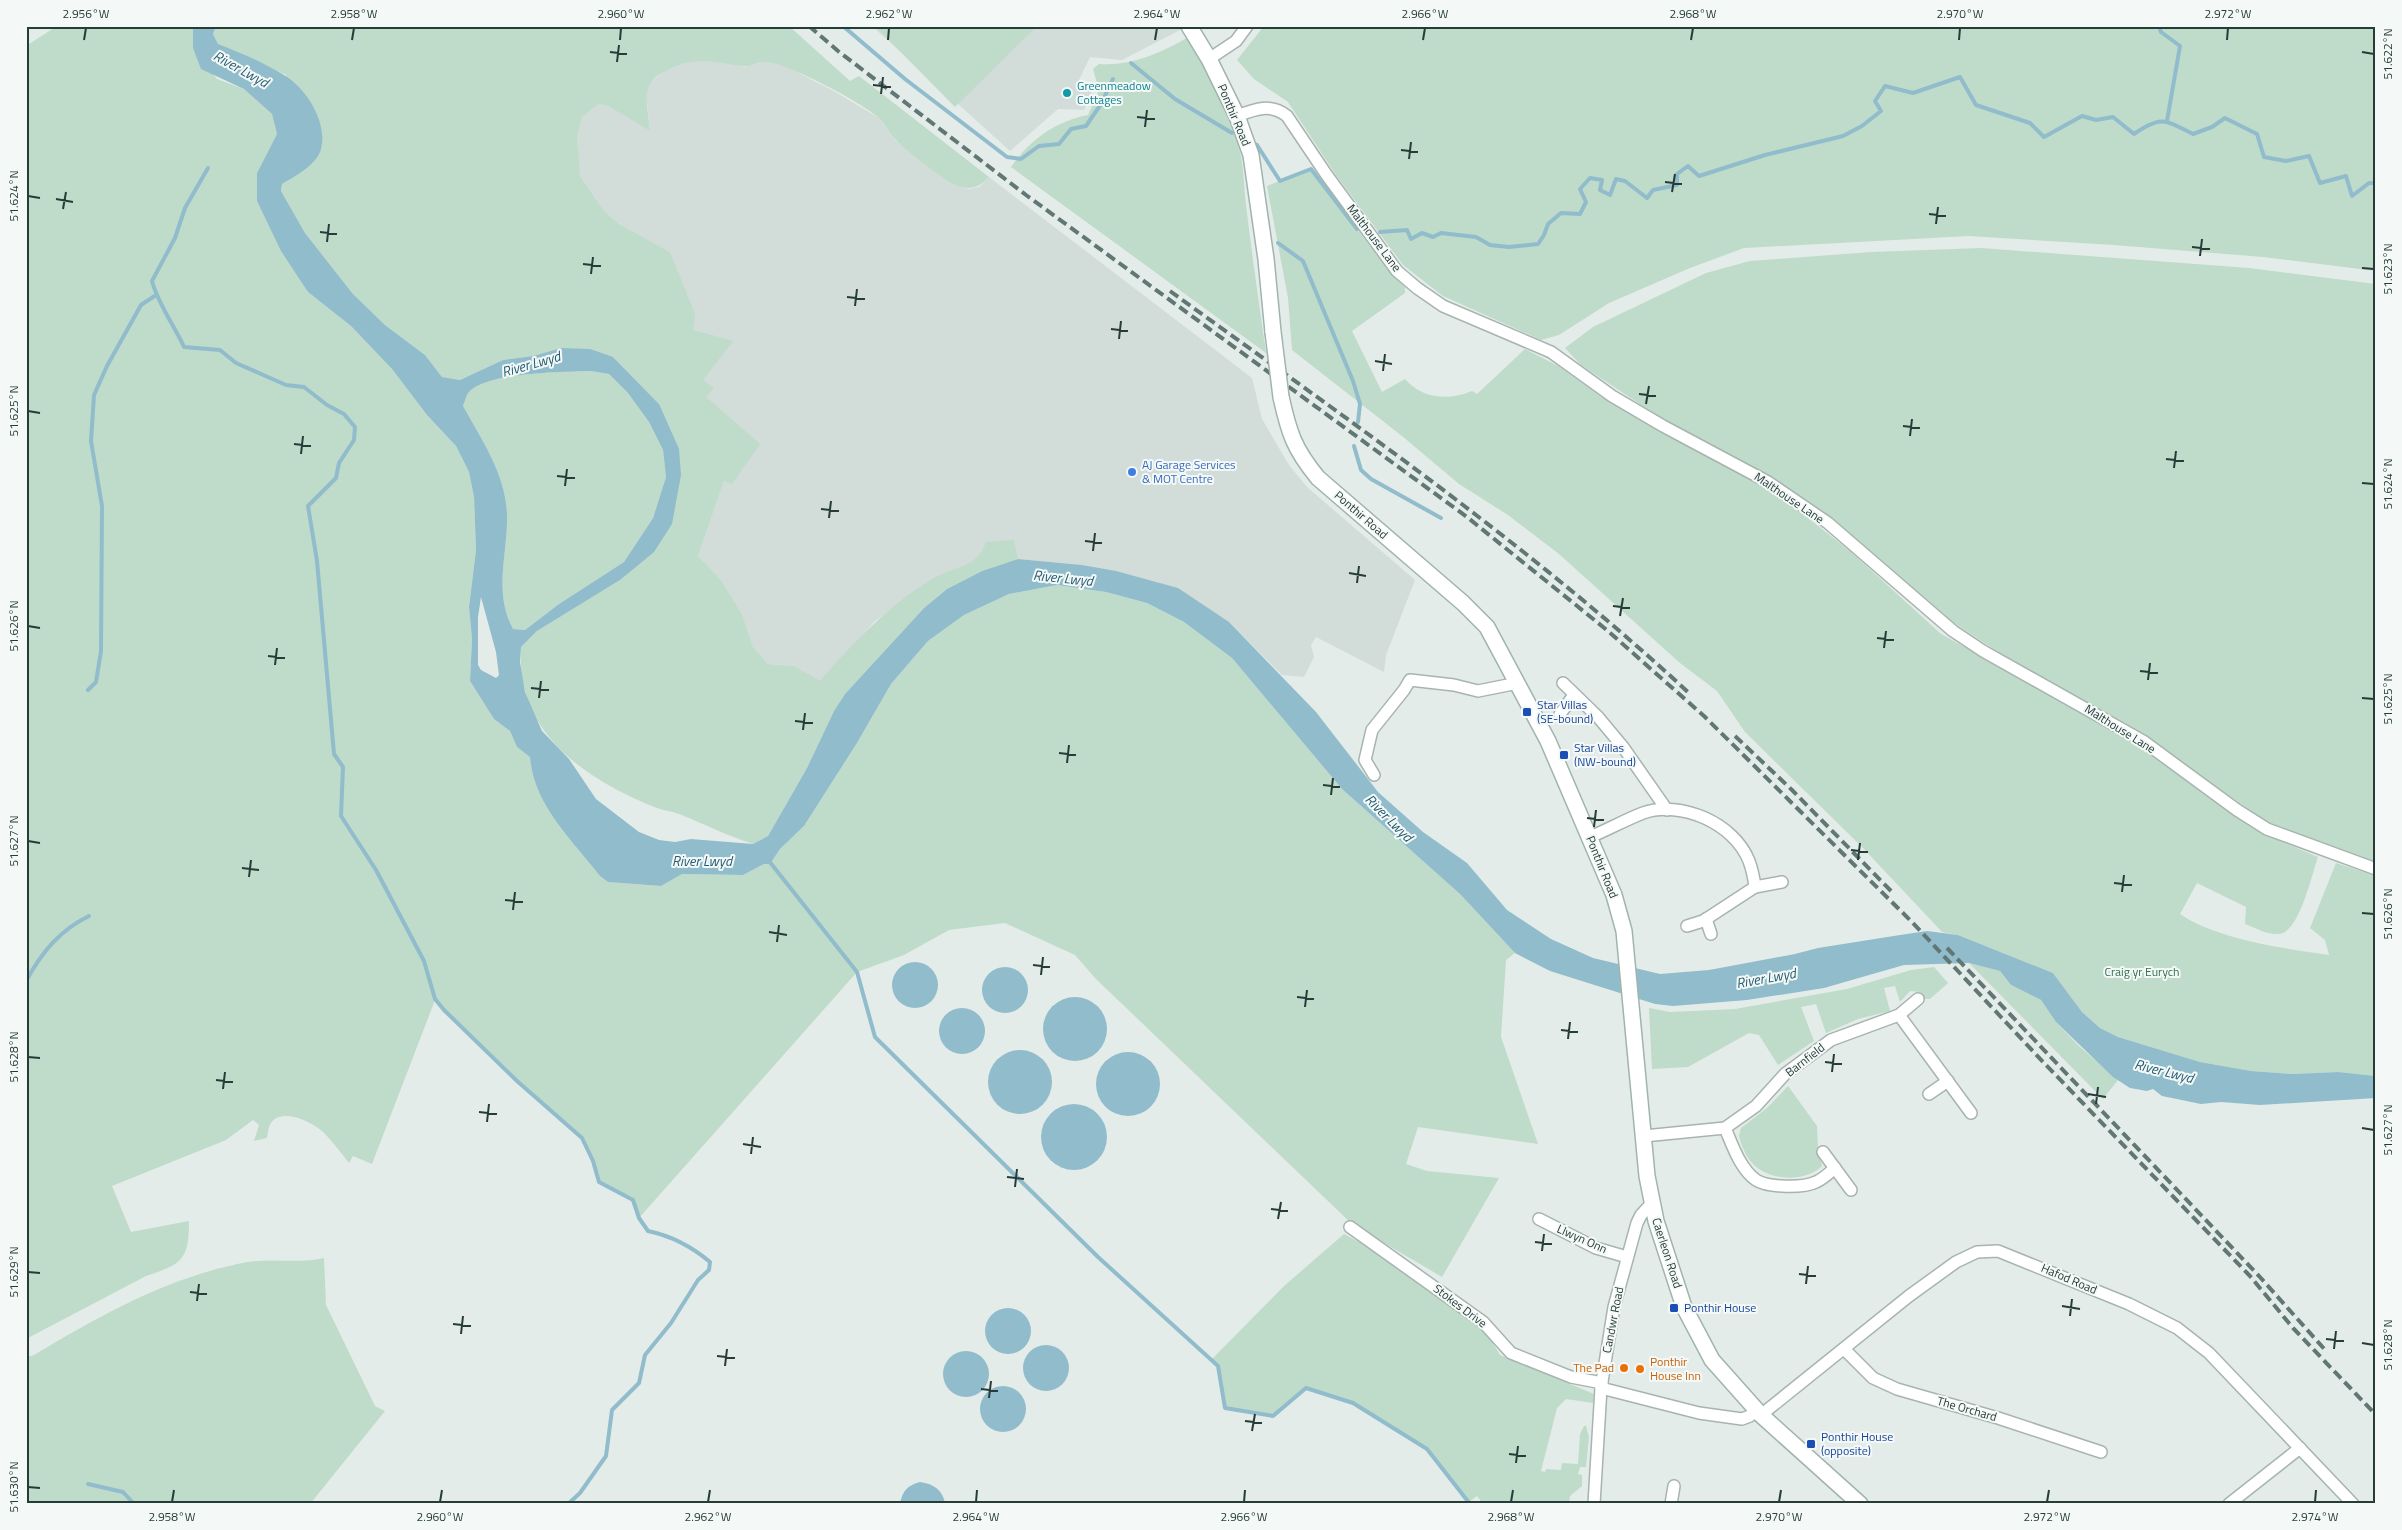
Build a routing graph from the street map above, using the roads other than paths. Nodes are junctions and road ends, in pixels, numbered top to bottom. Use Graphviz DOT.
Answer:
graph roads {
  1 [pos="1189,26"];
  2 [pos="1248,26"];
  3 [pos="1209,59"];
  4 [pos="1237,116"];
  5 [pos="1563,683"];
  6 [pos="1518,684"];
  7 [pos="1574,695"];
  8 [pos="1560,714"];
  9 [pos="1374,775"];
  10 [pos="1667,810"];
  11 [pos="1590,837"];
  12 [pos="2376,869"];
  13 [pos="1782,882"];
  14 [pos="1756,887"];
  15 [pos="1706,919"];
  16 [pos="1688,926"];
  17 [pos="1711,934"];
  18 [pos="1627,963"];
  19 [pos="1918,999"];
  20 [pos="1900,1015"];
  21 [pos="1948,1081"];
  22 [pos="1929,1094"];
  23 [pos="1971,1113"];
  24 [pos="1725,1128"];
  25 [pos="1644,1136"];
  26 [pos="1823,1152"];
  27 [pos="1835,1168"];
  28 [pos="1851,1190"];
  29 [pos="1652,1203"];
  30 [pos="1539,1219"];
  31 [pos="1350,1227"];
  32 [pos="1627,1257"];
  33 [pos="1844,1349"];
  34 [pos="1601,1386"];
  35 [pos="1758,1412"];
  36 [pos="2300,1448"];
  37 [pos="2101,1452"];
  38 [pos="1674,1486"];
  39 [pos="1594,1504"];
  40 [pos="1671,1504"];
  41 [pos="1860,1504"];
  42 [pos="2229,1504"];
  43 [pos="2353,1504"];
  1 -- 3 [label="main road, Ponthir Road"];
  2 -- 3 [label="street"];
  3 -- 4 [label="main road, Ponthir Road"];
  4 -- 6 [label="main road, Ponthir Road, bridge"];
  4 -- 12 [label="street, Malthouse Lane"];
  5 -- 7 [label="street"];
  6 -- 9 [label="street"];
  6 -- 11 [label="main road, Ponthir Road"];
  7 -- 8 [label="street"];
  7 -- 10 [label="street"];
  10 -- 11 [label="street"];
  10 -- 14 [label="street"];
  11 -- 18 [label="main road, Ponthir Road"];
  13 -- 14 [label="street"];
  14 -- 15 [label="street"];
  15 -- 16 [label="street"];
  15 -- 17 [label="street"];
  18 -- 25 [label="main road, Caerleon Road"];
  19 -- 20 [label="street, Barnfield"];
  20 -- 21 [label="street"];
  20 -- 24 [label="street, Barnfield"];
  21 -- 22 [label="street"];
  21 -- 23 [label="street"];
  24 -- 25 [label="street, Barnfield"];
  24 -- 27 [label="street"];
  25 -- 29 [label="main road, Caerleon Road"];
  26 -- 27 [label="street"];
  27 -- 28 [label="street"];
  29 -- 32 [label="street, Candwr Road"];
  29 -- 35 [label="main road, Caerleon Road"];
  30 -- 32 [label="street, Llwyn Onn"];
  31 -- 34 [label="street, Stokes Drive"];
  32 -- 34 [label="street, Candwr Road"];
  33 -- 35 [label="street, Hafod Road"];
  33 -- 36 [label="street, Hafod Road"];
  33 -- 37 [label="street, The Orchard"];
  34 -- 35 [label="street, Stokes Drive"];
  34 -- 39 [label="street, Candwr Road"];
  35 -- 41 [label="main road, Caerleon Road"];
  36 -- 42 [label="street"];
  36 -- 43 [label="street, Hafod Road"];
  38 -- 40 [label="street"];
}
